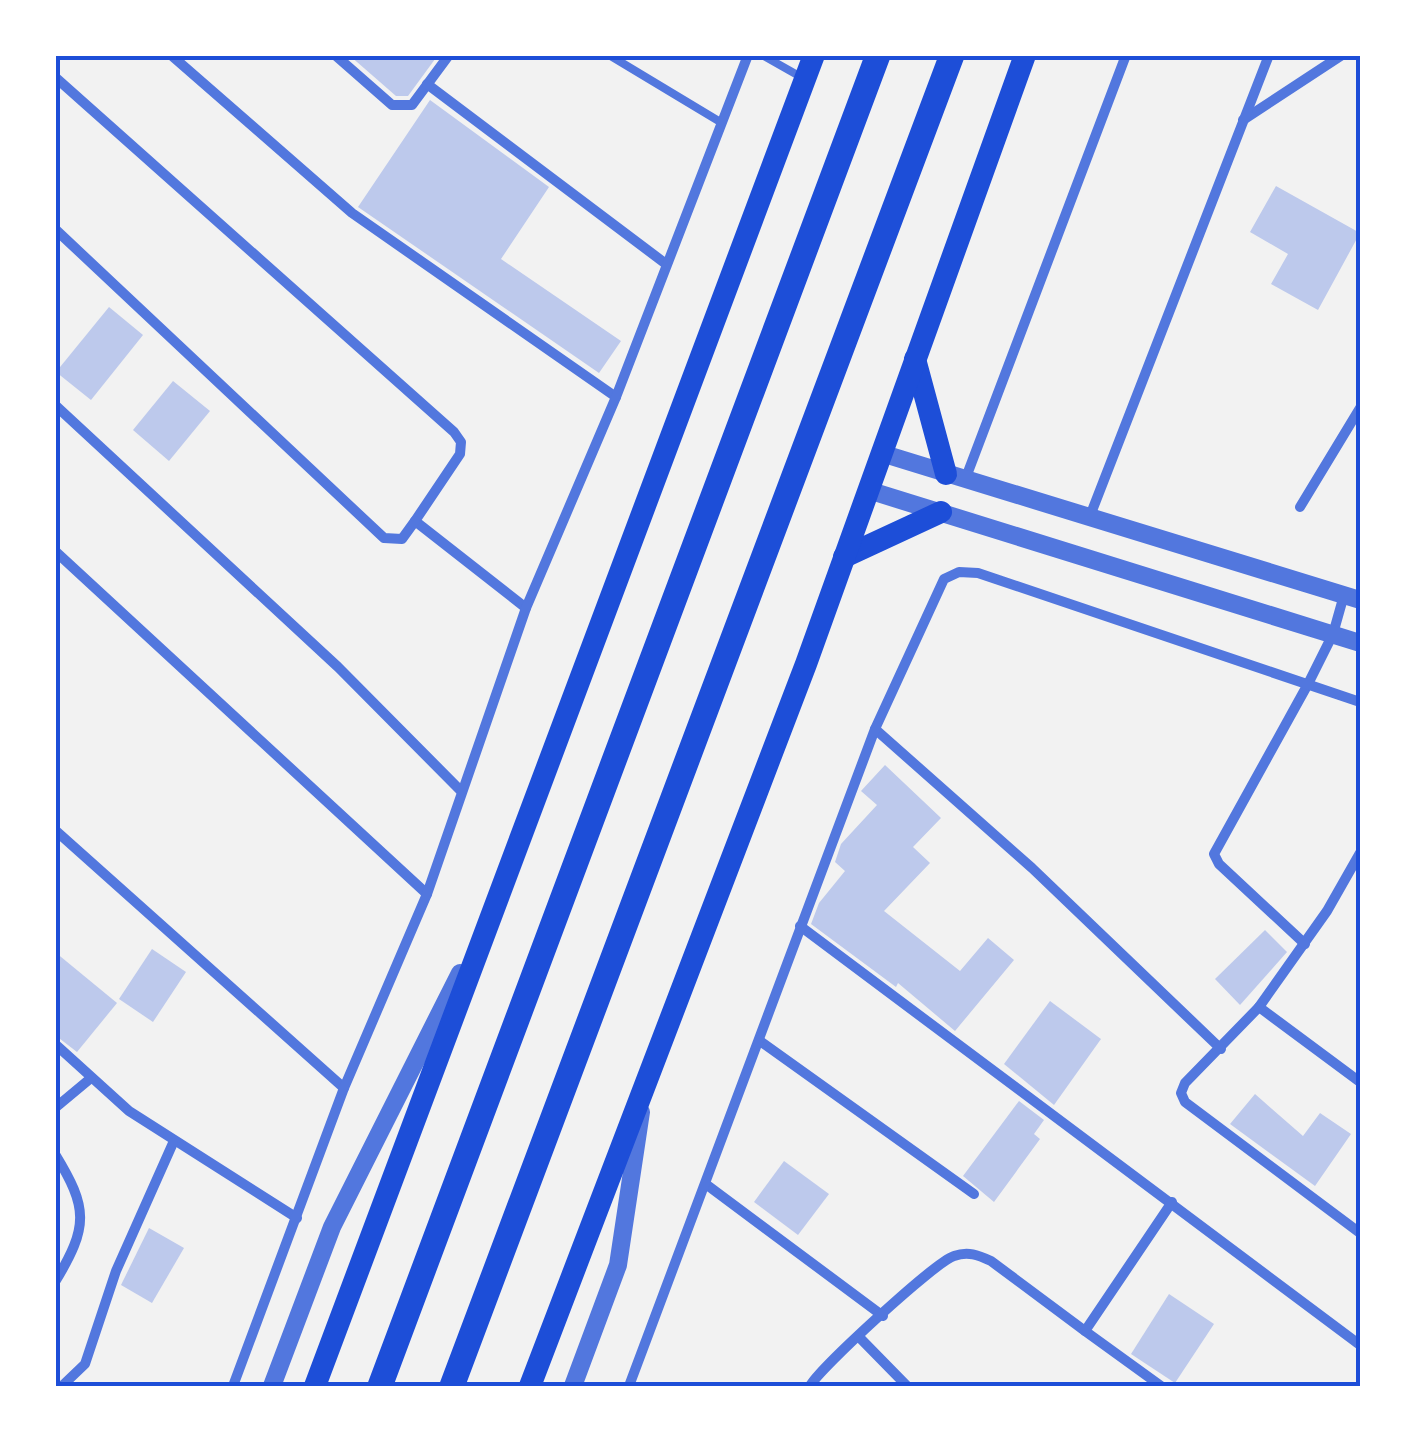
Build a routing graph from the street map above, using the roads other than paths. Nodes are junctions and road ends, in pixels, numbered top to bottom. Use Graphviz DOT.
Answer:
graph roads {
  1 [pos="171,55"];
  2 [pos="336,55"];
  3 [pos="450,55"];
  4 [pos="609,55"];
  5 [pos="748,55"];
  6 [pos="762,55"];
  7 [pos="814,55"];
  8 [pos="878,55"];
  9 [pos="952,55"];
  10 [pos="1026,55"];
  11 [pos="1126,55"];
  12 [pos="1269,55"];
  13 [pos="1342,55"];
  14 [pos="55,76"];
  15 [pos="805,79"];
  16 [pos="427,84"];
  17 [pos="1244,120"];
  18 [pos="722,123"];
  19 [pos="55,228"];
  20 [pos="666,264"];
  21 [pos="915,359"];
  22 [pos="616,397"];
  23 [pos="55,405"];
  24 [pos="1360,408"];
  25 [pos="881,453"];
  26 [pos="956,477"];
  27 [pos="868,490"];
  28 [pos="1300,507"];
  29 [pos="940,512"];
  30 [pos="1090,516"];
  31 [pos="415,522"];
  32 [pos="55,552"];
  33 [pos="844,556"];
  34 [pos="1352,598"];
  35 [pos="526,608"];
  36 [pos="1333,634"];
  37 [pos="1360,643"];
  38 [pos="1308,684"];
  39 [pos="1360,702"];
  40 [pos="875,729"];
  41 [pos="460,790"];
  42 [pos="55,830"];
  43 [pos="1358,861"];
  44 [pos="427,894"];
  45 [pos="492,910"];
  46 [pos="800,926"];
  47 [pos="1305,944"];
  48 [pos="1260,1007"];
  49 [pos="760,1041"];
  50 [pos="55,1044"];
  51 [pos="1222,1049"];
  52 [pos="91,1078"];
  53 [pos="1360,1082"];
  54 [pos="344,1088"];
  55 [pos="644,1090"];
  56 [pos="55,1108"];
  57 [pos="173,1143"];
  58 [pos="55,1154"];
  59 [pos="706,1185"];
  60 [pos="974,1194"];
  61 [pos="1172,1202"];
  62 [pos="297,1218"];
  63 [pos="1360,1234"];
  64 [pos="55,1282"];
  65 [pos="883,1316"];
  66 [pos="1084,1331"];
  67 [pos="860,1338"];
  68 [pos="1360,1346"];
  69 [pos="62,1386"];
  70 [pos="233,1386"];
  71 [pos="272,1386"];
  72 [pos="314,1386"];
  73 [pos="380,1386"];
  74 [pos="452,1386"];
  75 [pos="530,1386"];
  76 [pos="573,1386"];
  77 [pos="629,1386"];
  78 [pos="810,1386"];
  79 [pos="907,1386"];
  80 [pos="1161,1386"];
  1 -- 22 [label="street"];
  2 -- 16 [label="street"];
  3 -- 16 [label="street"];
  4 -- 18 [label="lane"];
  5 -- 18 [label="street"];
  6 -- 15 [label="lane"];
  7 -- 15 [label="highway"];
  8 -- 73 [label="highway"];
  9 -- 74 [label="highway"];
  10 -- 21 [label="highway"];
  11 -- 26 [label="street"];
  12 -- 17 [label="street"];
  13 -- 17 [label="street"];
  14 -- 31 [label="street"];
  15 -- 45 [label="highway"];
  16 -- 20 [label="street"];
  17 -- 30 [label="street"];
  18 -- 20 [label="street"];
  19 -- 31 [label="street"];
  20 -- 22 [label="street"];
  21 -- 25 [label="highway"];
  21 -- 26 [label="highway"];
  22 -- 35 [label="street"];
  23 -- 41 [label="street"];
  24 -- 28 [label="street"];
  25 -- 26 [label="street"];
  25 -- 27 [label="highway"];
  26 -- 30 [label="street"];
  27 -- 29 [label="street"];
  27 -- 33 [label="highway"];
  29 -- 33 [label="highway"];
  29 -- 36 [label="street"];
  30 -- 34 [label="street"];
  31 -- 35 [label="street"];
  32 -- 44 [label="street"];
  33 -- 55 [label="highway"];
  34 -- 36 [label="street"];
  35 -- 41 [label="street"];
  36 -- 37 [label="street"];
  36 -- 38 [label="street"];
  38 -- 39 [label="street"];
  38 -- 40 [label="street"];
  38 -- 47 [label="street"];
  40 -- 46 [label="street"];
  40 -- 51 [label="street"];
  41 -- 44 [label="street"];
  42 -- 54 [label="street"];
  43 -- 47 [label="street"];
  44 -- 54 [label="street"];
  45 -- 71 [label="street"];
  45 -- 72 [label="highway"];
  46 -- 49 [label="street"];
  46 -- 61 [label="street"];
  47 -- 48 [label="street"];
  48 -- 51 [label="street"];
  48 -- 53 [label="street"];
  49 -- 59 [label="street"];
  49 -- 60 [label="street"];
  50 -- 52 [label="street"];
  51 -- 63 [label="street"];
  52 -- 56 [label="street"];
  52 -- 57 [label="street"];
  54 -- 62 [label="street"];
  55 -- 75 [label="highway"];
  55 -- 76 [label="street"];
  57 -- 62 [label="street"];
  57 -- 69 [label="street"];
  58 -- 64 [label="street"];
  59 -- 65 [label="street"];
  59 -- 77 [label="street"];
  61 -- 66 [label="street"];
  61 -- 68 [label="street"];
  62 -- 70 [label="street"];
  65 -- 66 [label="street"];
  65 -- 67 [label="street"];
  66 -- 80 [label="street"];
  67 -- 78 [label="street"];
  67 -- 79 [label="street"];
}
